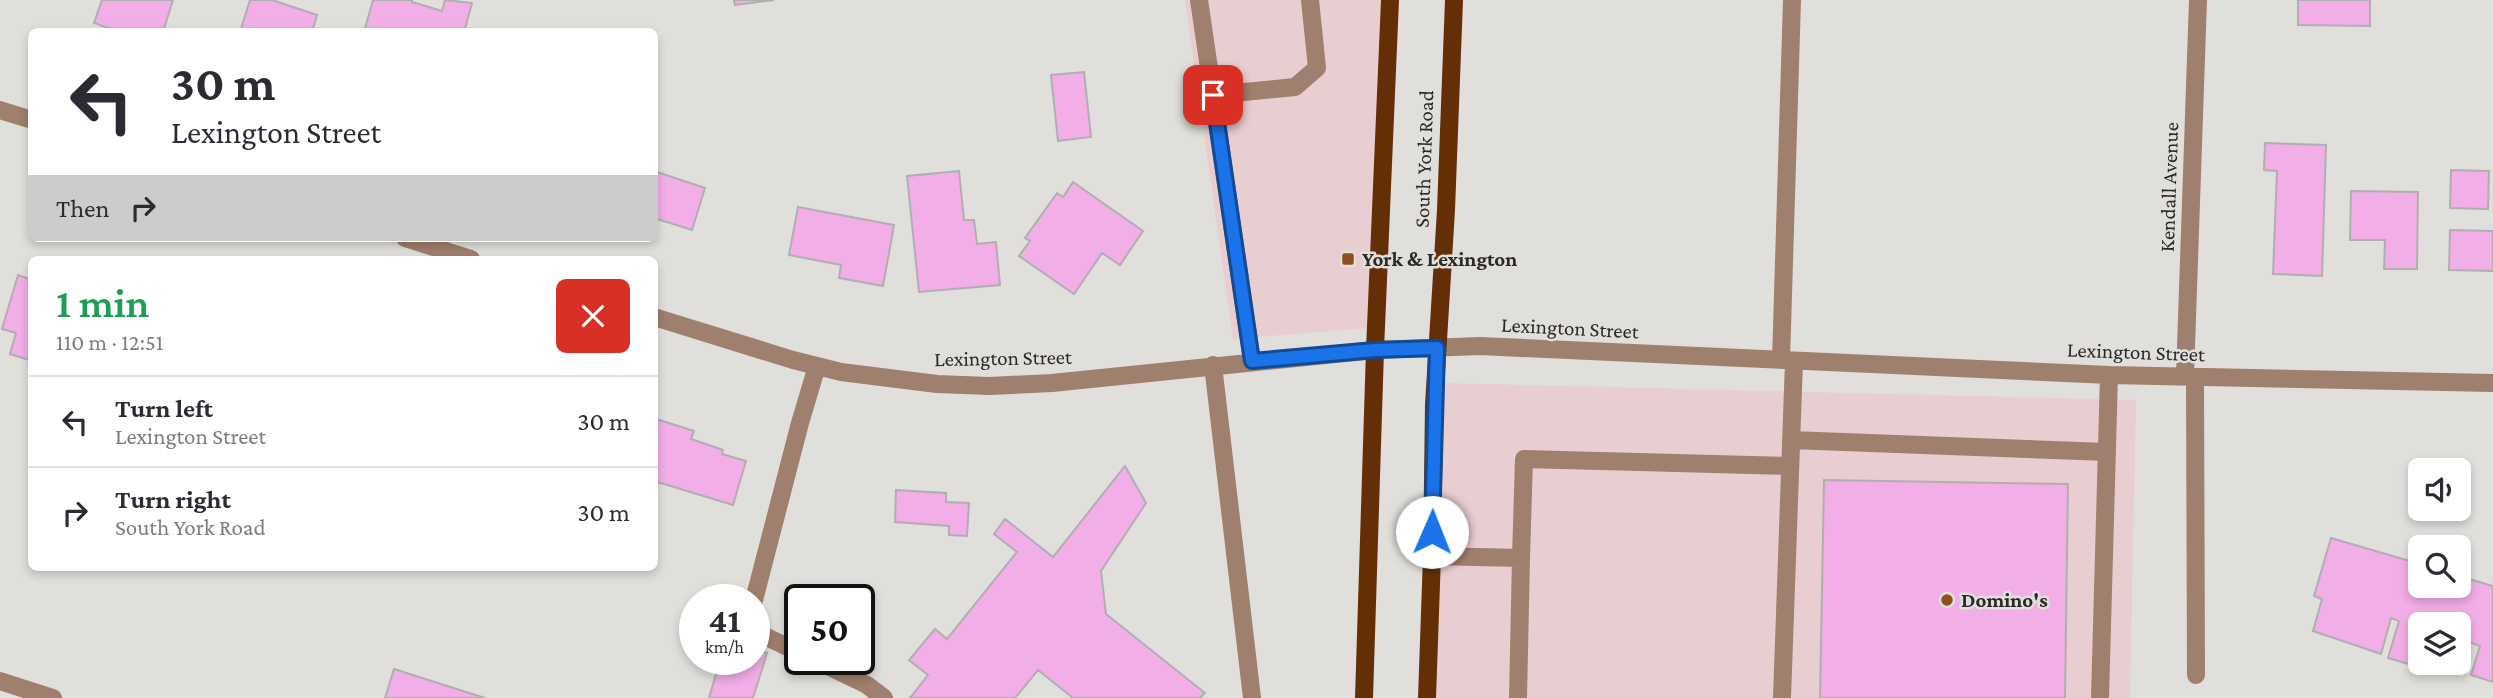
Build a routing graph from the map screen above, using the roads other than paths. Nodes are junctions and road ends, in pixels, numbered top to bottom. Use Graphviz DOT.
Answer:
graph roads {
  1 [pos="1199,0"];
  2 [pos="1310,0"];
  3 [pos="1390,0"];
  4 [pos="1454,0"];
  5 [pos="1792,0"];
  6 [pos="2199,0"];
  7 [pos="1213,95"];
  8 [pos="0,110"];
  9 [pos="28,119"];
  10 [pos="418,242"];
  11 [pos="462,256"];
  12 [pos="658,318"];
  13 [pos="1437,348"];
  14 [pos="1375,350"];
  15 [pos="1788,360"];
  16 [pos="1252,361"];
  17 [pos="1213,365"];
  18 [pos="817,366"];
  19 [pos="2109,375"];
  20 [pos="2190,377"];
  21 [pos="2493,383"];
  22 [pos="1791,440"];
  23 [pos="2107,452"];
  24 [pos="1790,466"];
  25 [pos="1432,556"];
  26 [pos="1521,558"];
  27 [pos="758,584"];
  28 [pos="839,675"];
  29 [pos="2196,675"];
  30 [pos="0,681"];
  31 [pos="867,692"];
  32 [pos="54,698"];
  33 [pos="884,698"];
  34 [pos="1252,698"];
  35 [pos="1364,698"];
  36 [pos="1427,698"];
  37 [pos="1518,698"];
  38 [pos="1782,698"];
  39 [pos="2100,698"];
  1 -- 7 [label="street"];
  2 -- 7 [label="street"];
  3 -- 14 [label="main road, South York Road"];
  4 -- 13 [label="main road, South York Road"];
  5 -- 15 [label="street"];
  6 -- 20 [label="street, Kendall Avenue"];
  7 -- 16 [label="street"];
  8 -- 9 [label="street"];
  10 -- 11 [label="street"];
  12 -- 18 [label="street, Lexington Street"];
  13 -- 14 [label="street, Lexington Street"];
  13 -- 15 [label="street, Lexington Street"];
  13 -- 25 [label="main road, South York Road"];
  14 -- 16 [label="street, Lexington Street"];
  14 -- 35 [label="main road, South York Road"];
  15 -- 19 [label="street, Lexington Street"];
  15 -- 22 [label="street"];
  16 -- 17 [label="street, Lexington Street"];
  17 -- 18 [label="street, Lexington Street"];
  17 -- 34 [label="street"];
  18 -- 27 [label="street"];
  19 -- 20 [label="street, Lexington Street"];
  19 -- 23 [label="street"];
  20 -- 21 [label="street, Lexington Street"];
  20 -- 29 [label="street, Kendall Avenue"];
  22 -- 23 [label="street"];
  22 -- 24 [label="street"];
  23 -- 39 [label="street"];
  24 -- 26 [label="street"];
  24 -- 38 [label="street"];
  25 -- 26 [label="street"];
  25 -- 36 [label="main road, South York Road"];
  26 -- 37 [label="street"];
  28 -- 31 [label="street"];
  30 -- 32 [label="street"];
  31 -- 33 [label="street"];
}
